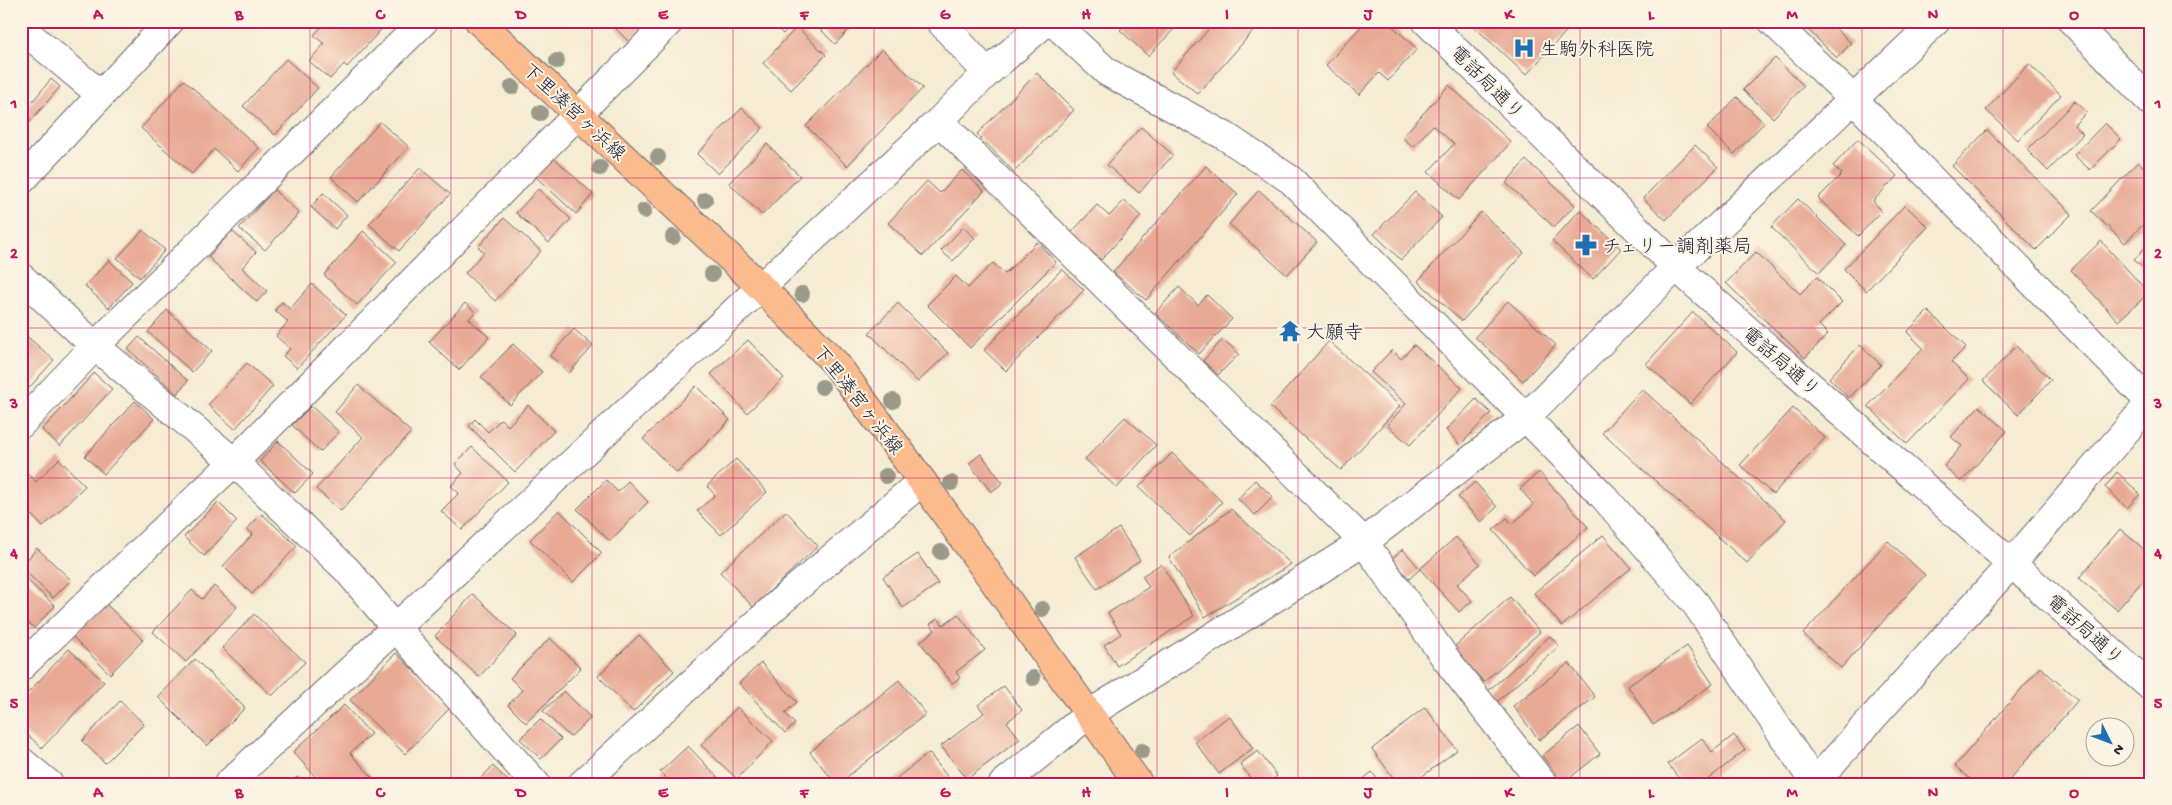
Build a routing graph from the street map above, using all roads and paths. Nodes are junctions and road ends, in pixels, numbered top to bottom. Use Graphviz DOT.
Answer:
graph roads {
  1 [pos="170,21"];
  2 [pos="424,21"];
  3 [pos="479,21"];
  4 [pos="670,21"];
  5 [pos="940,21"];
  6 [pos="1047,21"];
  7 [pos="1052,21"];
  8 [pos="1426,21"];
  9 [pos="1772,21"];
  10 [pos="1936,21"];
  11 [pos="2072,21"];
  12 [pos="21,28"];
  13 [pos="987,73"];
  14 [pos="101,95"];
  15 [pos="1853,98"];
  16 [pos="2151,102"];
  17 [pos="577,114"];
  18 [pos="939,121"];
  19 [pos="21,181"];
  20 [pos="1676,267"];
  21 [pos="21,277"];
  22 [pos="761,287"];
  23 [pos="95,346"];
  24 [pos="2151,403"];
  25 [pos="1525,418"];
  26 [pos="21,424"];
  27 [pos="234,462"];
  28 [pos="922,481"];
  29 [pos="1364,542"];
  30 [pos="2012,563"];
  31 [pos="395,627"];
  32 [pos="21,667"];
  33 [pos="2151,686"];
  34 [pos="1090,714"];
  35 [pos="21,762"];
  36 [pos="1814,783"];
  37 [pos="49,784"];
  38 [pos="228,784"];
  39 [pos="536,784"];
  40 [pos="582,784"];
  41 [pos="1002,784"];
  42 [pos="1139,784"];
  43 [pos="1543,784"];
  1 -- 14 [label="street"];
  2 -- 23 [label="street"];
  3 -- 17 [label="main road, 下里湊宮ヶ浜線"];
  4 -- 17 [label="street"];
  5 -- 13 [label="street"];
  6 -- 13 [label="street"];
  7 -- 25 [label="street"];
  8 -- 20 [label="street, 電話局通り"];
  9 -- 15 [label="street"];
  10 -- 15 [label="street"];
  11 -- 16 [label="street"];
  12 -- 14 [label="street"];
  13 -- 18 [label="street"];
  14 -- 19 [label="street"];
  15 -- 20 [label="street"];
  15 -- 24 [label="street"];
  17 -- 22 [label="main road, 下里湊宮ヶ浜線"];
  17 -- 27 [label="street"];
  18 -- 22 [label="street"];
  18 -- 29 [label="street"];
  20 -- 25 [label="street"];
  20 -- 30 [label="street, 電話局通り"];
  21 -- 23 [label="street"];
  22 -- 28 [label="main road, 下里湊宮ヶ浜線"];
  22 -- 31 [label="street"];
  23 -- 26 [label="street"];
  23 -- 27 [label="street"];
  24 -- 30 [label="street"];
  25 -- 29 [label="street"];
  25 -- 36 [label="street"];
  27 -- 31 [label="street"];
  27 -- 32 [label="street"];
  28 -- 34 [label="main road, 下里湊宮ヶ浜線"];
  28 -- 40 [label="street"];
  29 -- 34 [label="street"];
  29 -- 43 [label="street"];
  30 -- 33 [label="street, 電話局通り"];
  30 -- 36 [label="street"];
  31 -- 38 [label="street"];
  31 -- 39 [label="street"];
  34 -- 41 [label="street"];
  34 -- 42 [label="main road, 下里湊宮ヶ浜線"];
  35 -- 37 [label="street"];
}
